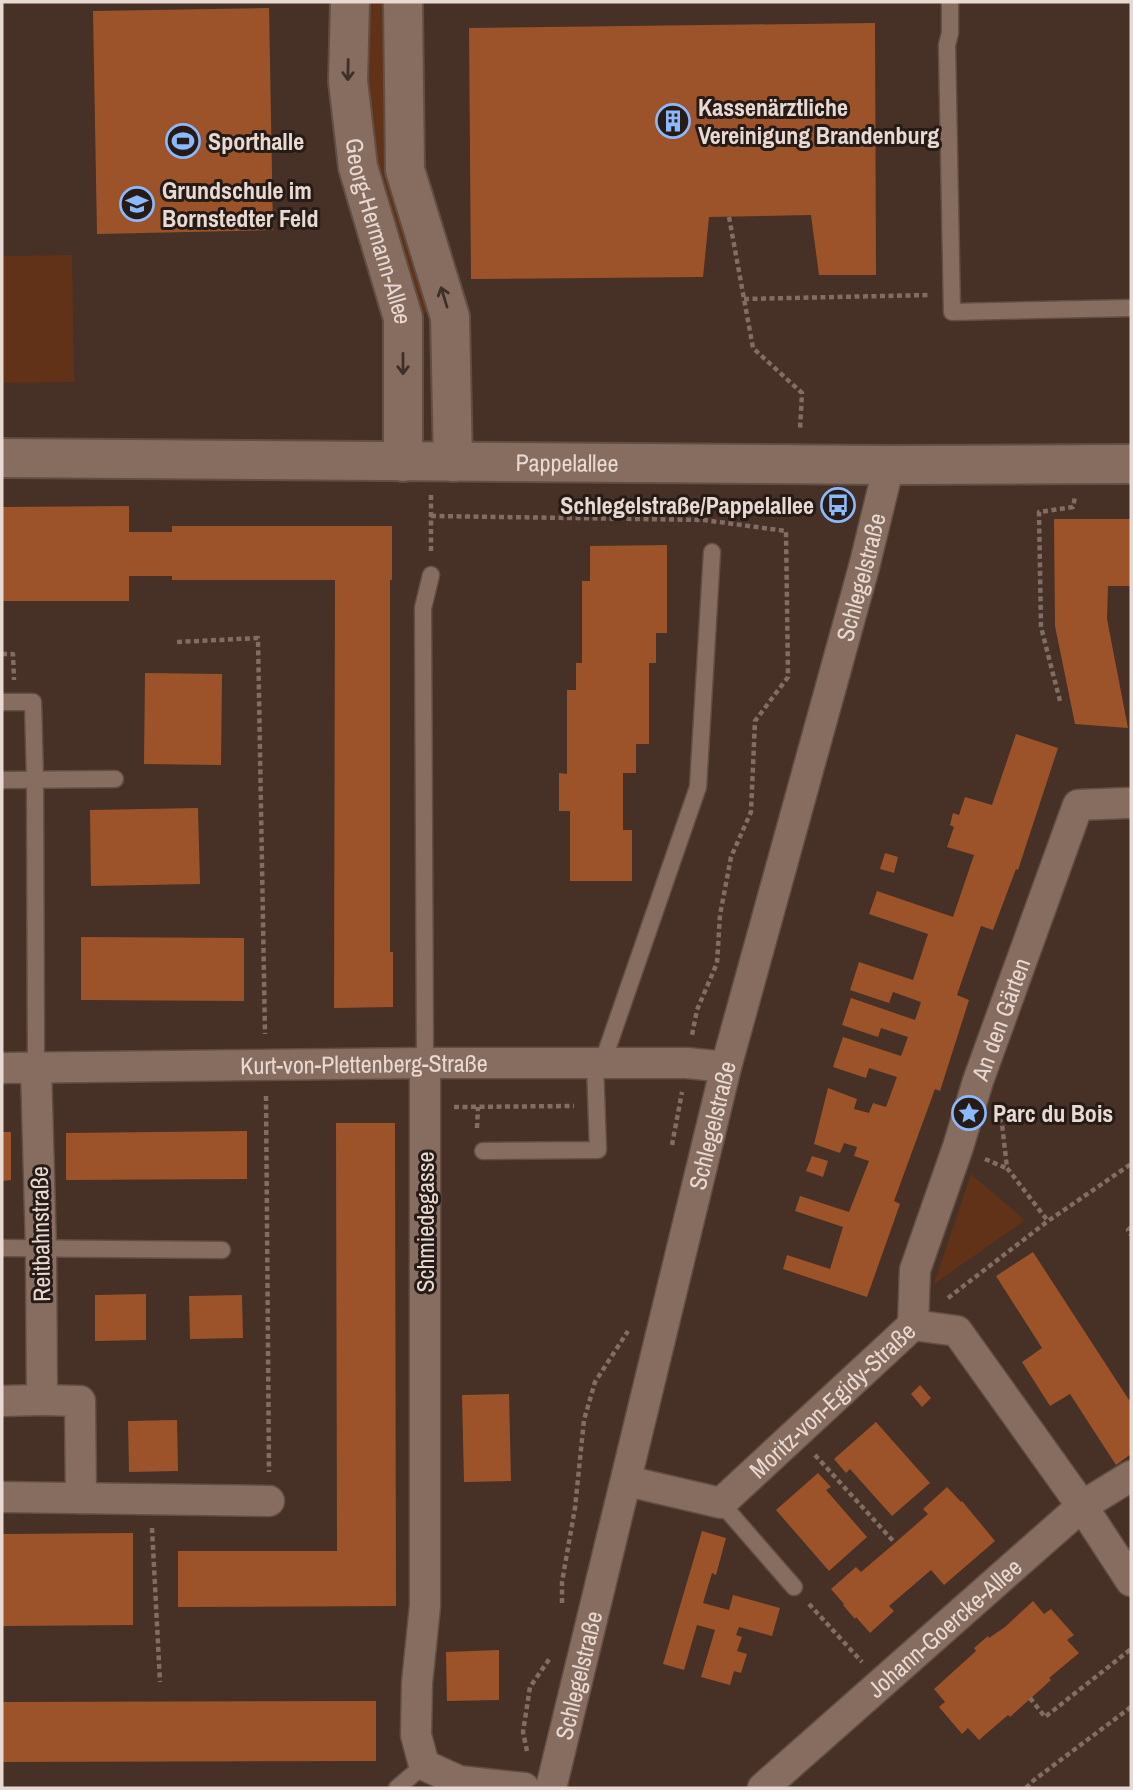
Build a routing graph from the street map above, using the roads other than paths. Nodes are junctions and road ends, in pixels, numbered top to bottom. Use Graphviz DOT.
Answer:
graph roads {
  1 [pos="351,2"];
  2 [pos="403,2"];
  3 [pos="950,2"];
  4 [pos="1131,308"];
  5 [pos="2,458"];
  6 [pos="429,462"];
  7 [pos="1131,464"];
  8 [pos="889,466"];
  9 [pos="712,552"];
  10 [pos="431,575"];
  11 [pos="8,702"];
  12 [pos="35,779"];
  13 [pos="115,779"];
  14 [pos="2,780"];
  15 [pos="1128,803"];
  16 [pos="425,1063"];
  17 [pos="599,1064"];
  18 [pos="726,1067"];
  19 [pos="2,1068"];
  20 [pos="36,1068"];
  21 [pos="483,1151"];
  22 [pos="2,1248"];
  23 [pos="41,1249"];
  24 [pos="222,1250"];
  25 [pos="913,1325"];
  26 [pos="42,1400"];
  27 [pos="2,1401"];
  28 [pos="1131,1476"];
  29 [pos="627,1481"];
  30 [pos="2,1497"];
  31 [pos="81,1498"];
  32 [pos="269,1501"];
  33 [pos="721,1503"];
  34 [pos="1082,1506"];
  35 [pos="1131,1581"];
  36 [pos="794,1587"];
  37 [pos="424,1765"];
  38 [pos="397,1788"];
  39 [pos="524,1788"];
  40 [pos="551,1788"];
  41 [pos="763,1788"];
  1 -- 6 [label="street, Georg-Hermann-Allee, one-way"];
  6 -- 2 [label="street, Georg-Hermann-Allee, one-way"];
  3 -- 4 [label="lane"];
  5 -- 6 [label="street, Pappelallee"];
  6 -- 8 [label="street, Pappelallee"];
  7 -- 8 [label="street, Pappelallee"];
  8 -- 18 [label="street, Schlegelstraße"];
  9 -- 17 [label="lane"];
  10 -- 16 [label="lane, Schmiedegasse"];
  11 -- 12 [label="lane"];
  12 -- 13 [label="lane"];
  12 -- 14 [label="lane"];
  12 -- 20 [label="lane"];
  15 -- 25 [label="street, An den Gärten"];
  16 -- 17 [label="street, Kurt-von-Plettenberg-Straße"];
  16 -- 20 [label="street, Kurt-von-Plettenberg-Straße"];
  16 -- 37 [label="street, Schmiedegasse"];
  17 -- 18 [label="street, Kurt-von-Plettenberg-Straße"];
  17 -- 21 [label="lane"];
  18 -- 29 [label="street, Schlegelstraße"];
  19 -- 20 [label="street, Kurt-von-Plettenberg-Straße"];
  20 -- 23 [label="street, Reitbahnstraße"];
  22 -- 23 [label="lane"];
  23 -- 24 [label="lane"];
  23 -- 26 [label="street, Reitbahnstraße"];
  25 -- 33 [label="street, Moritz-von-Egidy-Straße"];
  25 -- 34 [label="street, Moritz-von-Egidy-Straße"];
  26 -- 27 [label="street"];
  26 -- 31 [label="street"];
  28 -- 34 [label="street, Johann-Goercke-Allee"];
  29 -- 33 [label="street"];
  29 -- 40 [label="street, Schlegelstraße"];
  30 -- 31 [label="street"];
  31 -- 32 [label="street"];
  33 -- 36 [label="lane"];
  34 -- 35 [label="street, Moritz-von-Egidy-Straße"];
  34 -- 41 [label="street, Johann-Goercke-Allee"];
  37 -- 38 [label="lane"];
  37 -- 39 [label="street"];
}
